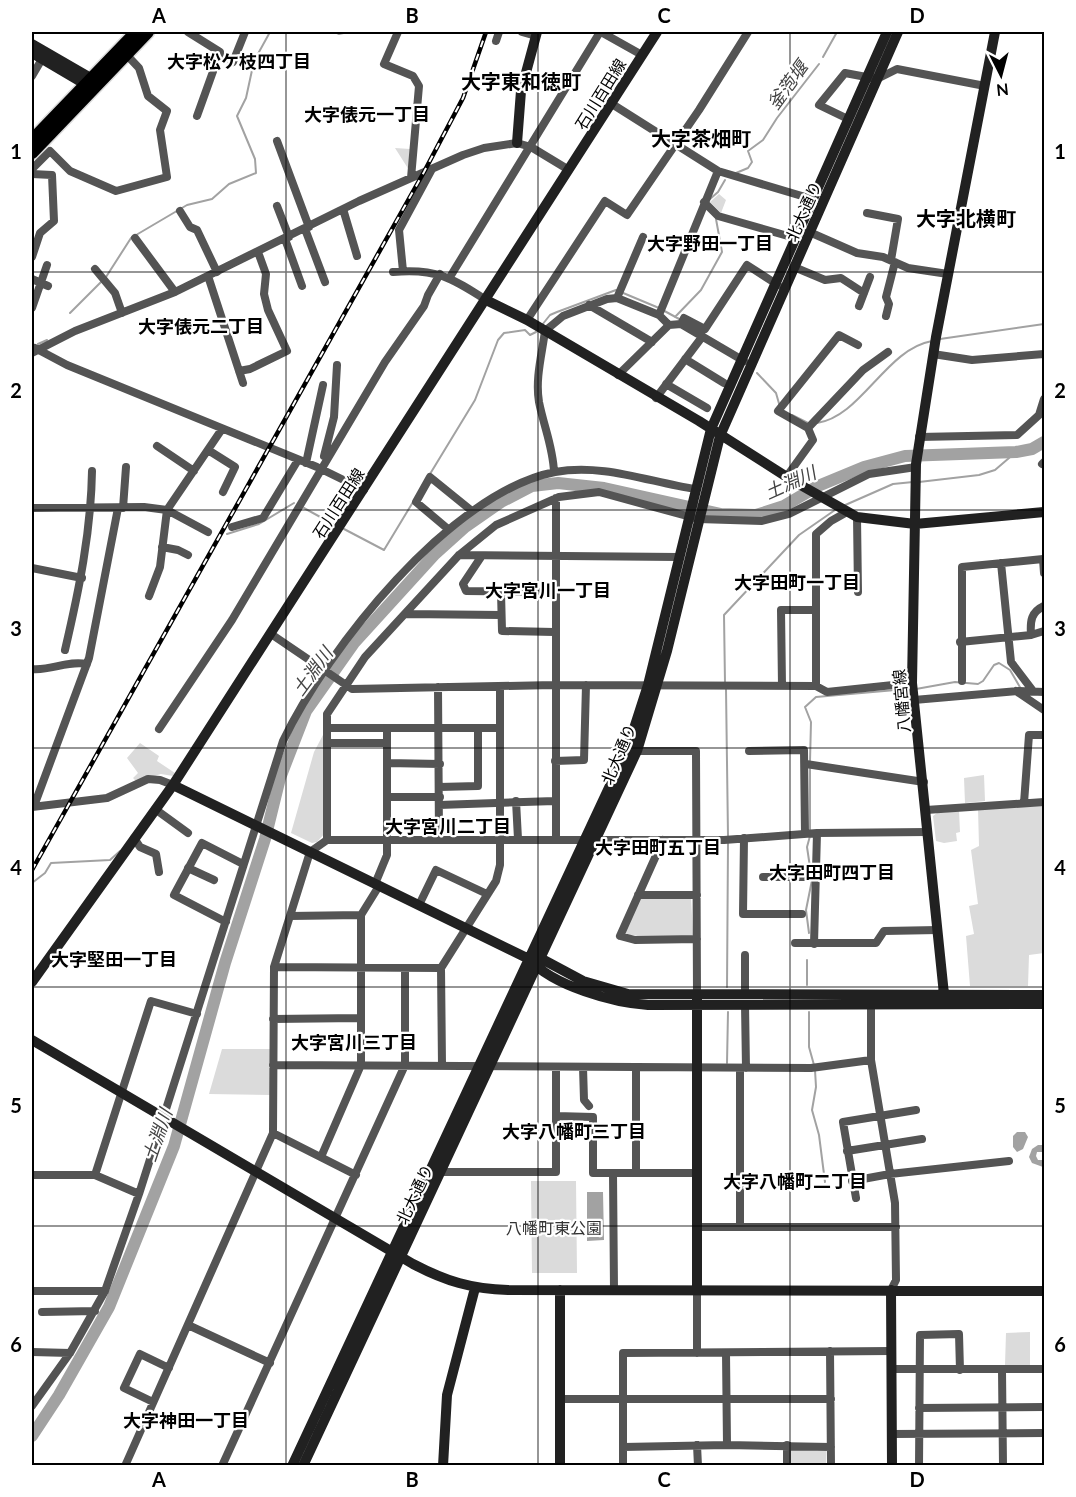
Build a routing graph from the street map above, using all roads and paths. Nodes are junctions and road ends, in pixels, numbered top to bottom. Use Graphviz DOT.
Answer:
graph roads {
  1 [pos="136,32"];
  2 [pos="148,32"];
  3 [pos="188,32"];
  4 [pos="245,32"];
  5 [pos="398,32"];
  6 [pos="499,32"];
  7 [pos="522,32"];
  8 [pos="600,32"];
  9 [pos="657,32"];
  10 [pos="748,32"];
  11 [pos="887,32"];
  12 [pos="898,32"];
  13 [pos="995,32"];
  14 [pos="537,34"];
  15 [pos="496,41"];
  16 [pos="32,44"];
  17 [pos="123,51"];
  18 [pos="32,53"];
  19 [pos="219,55"];
  20 [pos="642,55"];
  21 [pos="42,59"];
  22 [pos="32,76"];
  23 [pos="871,79"];
  24 [pos="92,83"];
  25 [pos="985,86"];
  26 [pos="612,104"];
  27 [pos="197,116"];
  28 [pos="848,119"];
  29 [pos="32,140"];
  30 [pos="277,141"];
  31 [pos="518,143"];
  32 [pos="675,145"];
  33 [pos="531,147"];
  34 [pos="32,153"];
  35 [pos="32,169"];
  36 [pos="432,169"];
  37 [pos="569,170"];
  38 [pos="718,171"];
  39 [pos="32,174"];
  40 [pos="411,178"];
  41 [pos="812,200"];
  42 [pos="704,202"];
  43 [pos="276,206"];
  44 [pos="343,209"];
  45 [pos="180,211"];
  46 [pos="867,213"];
  47 [pos="307,228"];
  48 [pos="802,233"];
  49 [pos="643,237"];
  50 [pos="135,238"];
  51 [pos="287,238"];
  52 [pos="258,252"];
  53 [pos="357,256"];
  54 [pos="32,257"];
  55 [pos="893,261"];
  56 [pos="47,264"];
  57 [pos="794,267"];
  58 [pos="95,269"];
  59 [pos="403,271"];
  60 [pos="217,272"];
  61 [pos="393,272"];
  62 [pos="440,273"];
  63 [pos="948,274"];
  64 [pos="208,276"];
  65 [pos="450,277"];
  66 [pos="870,277"];
  67 [pos="32,279"];
  68 [pos="325,282"];
  69 [pos="45,284"];
  70 [pos="302,286"];
  71 [pos="780,286"];
  72 [pos="174,292"];
  73 [pos="864,293"];
  74 [pos="617,298"];
  75 [pos="486,300"];
  76 [pos="589,305"];
  77 [pos="859,306"];
  78 [pos="32,308"];
  79 [pos="661,312"];
  80 [pos="122,313"];
  81 [pos="886,316"];
  82 [pos="527,320"];
  83 [pos="682,322"];
  84 [pos="669,325"];
  85 [pos="545,331"];
  86 [pos="702,337"];
  87 [pos="652,342"];
  88 [pos="858,345"];
  89 [pos="33,349"];
  90 [pos="888,352"];
  91 [pos="933,354"];
  92 [pos="1044,354"];
  93 [pos="685,359"];
  94 [pos="746,362"];
  95 [pos="337,365"];
  96 [pos="239,371"];
  97 [pos="618,375"];
  98 [pos="243,382"];
  99 [pos="724,383"];
  100 [pos="666,384"];
  101 [pos="323,385"];
  102 [pos="656,398"];
  103 [pos="1044,399"];
  104 [pos="707,408"];
  105 [pos="811,424"];
  106 [pos="222,429"];
  107 [pos="716,432"];
  108 [pos="918,442"];
  109 [pos="157,446"];
  110 [pos="208,450"];
  111 [pos="298,460"];
  112 [pos="306,463"];
  113 [pos="916,466"];
  114 [pos="126,467"];
  115 [pos="319,468"];
  116 [pos="93,471"];
  117 [pos="194,471"];
  118 [pos="554,472"];
  119 [pos="792,479"];
  120 [pos="364,490"];
  121 [pos="698,491"];
  122 [pos="223,492"];
  123 [pos="556,498"];
  124 [pos="837,506"];
  125 [pos="32,507"];
  126 [pos="92,507"];
  127 [pos="120,508"];
  128 [pos="167,510"];
  129 [pos="472,511"];
  130 [pos="1044,512"];
  131 [pos="693,516"];
  132 [pos="915,524"];
  133 [pos="232,527"];
  134 [pos="448,529"];
  135 [pos="208,531"];
  136 [pos="162,547"];
  137 [pos="188,555"];
  138 [pos="459,555"];
  139 [pos="481,557"];
  140 [pos="554,557"];
  141 [pos="678,557"];
  142 [pos="1001,563"];
  143 [pos="32,568"];
  144 [pos="1044,573"];
  145 [pos="82,578"];
  146 [pos="501,592"];
  147 [pos="554,592"];
  148 [pos="858,592"];
  149 [pos="148,596"];
  150 [pos="1044,606"];
  151 [pos="816,610"];
  152 [pos="406,614"];
  153 [pos="501,615"];
  154 [pos="1044,631"];
  155 [pos="554,632"];
  156 [pos="271,634"];
  157 [pos="1031,635"];
  158 [pos="1008,637"];
  159 [pos="960,642"];
  160 [pos="65,650"];
  161 [pos="87,664"];
  162 [pos="32,669"];
  163 [pos="324,672"];
  164 [pos="962,681"];
  165 [pos="343,685"];
  166 [pos="554,685"];
  167 [pos="586,685"];
  168 [pos="653,686"];
  169 [pos="782,686"];
  170 [pos="816,686"];
  171 [pos="438,687"];
  172 [pos="500,687"];
  173 [pos="913,690"];
  174 [pos="1023,691"];
  175 [pos="1044,692"];
  176 [pos="1044,710"];
  177 [pos="329,728"];
  178 [pos="387,728"];
  179 [pos="440,728"];
  180 [pos="478,728"];
  181 [pos="500,728"];
  182 [pos="159,729"];
  183 [pos="1044,735"];
  184 [pos="328,743"];
  185 [pos="387,743"];
  186 [pos="637,751"];
  187 [pos="749,751"];
  188 [pos="555,762"];
  189 [pos="387,763"];
  190 [pos="440,764"];
  191 [pos="809,764"];
  192 [pos="924,782"];
  193 [pos="173,785"];
  194 [pos="439,787"];
  195 [pos="387,797"];
  196 [pos="439,801"];
  197 [pos="500,801"];
  198 [pos="516,801"];
  199 [pos="555,801"];
  200 [pos="1044,802"];
  201 [pos="1024,803"];
  202 [pos="33,807"];
  203 [pos="155,809"];
  204 [pos="926,810"];
  205 [pos="257,826"];
  206 [pos="928,832"];
  207 [pos="188,833"];
  208 [pos="810,834"];
  209 [pos="134,838"];
  210 [pos="744,838"];
  211 [pos="388,839"];
  212 [pos="439,839"];
  213 [pos="501,839"];
  214 [pos="518,839"];
  215 [pos="327,840"];
  216 [pos="556,840"];
  217 [pos="590,840"];
  218 [pos="663,840"];
  219 [pos="696,840"];
  220 [pos="310,852"];
  221 [pos="243,864"];
  222 [pos="188,868"];
  223 [pos="159,872"];
  224 [pos="763,877"];
  225 [pos="817,877"];
  226 [pos="214,880"];
  227 [pos="377,885"];
  228 [pos="487,894"];
  229 [pos="638,895"];
  230 [pos="697,895"];
  231 [pos="419,905"];
  232 [pos="802,914"];
  233 [pos="361,915"];
  234 [pos="290,916"];
  235 [pos="226,922"];
  236 [pos="466,928"];
  237 [pos="938,930"];
  238 [pos="697,939"];
  239 [pos="795,943"];
  240 [pos="814,944"];
  241 [pos="745,955"];
  242 [pos="535,961"];
  243 [pos="274,968"];
  244 [pos="360,968"];
  245 [pos="405,968"];
  246 [pos="441,968"];
  247 [pos="32,982"];
  248 [pos="1044,995"];
  249 [pos="945,998"];
  250 [pos="697,1000"];
  251 [pos="745,1000"];
  252 [pos="871,1003"];
  253 [pos="1044,1004"];
  254 [pos="197,1014"];
  255 [pos="360,1018"];
  256 [pos="273,1019"];
  257 [pos="32,1040"];
  258 [pos="871,1060"];
  259 [pos="273,1065"];
  260 [pos="361,1065"];
  261 [pos="405,1065"];
  262 [pos="442,1065"];
  263 [pos="485,1065"];
  264 [pos="556,1066"];
  265 [pos="583,1067"];
  266 [pos="636,1067"];
  267 [pos="697,1067"];
  268 [pos="743,1068"];
  269 [pos="122,1093"];
  270 [pos="589,1106"];
  271 [pos="916,1110"];
  272 [pos="556,1116"];
  273 [pos="880,1116"];
  274 [pos="164,1118"];
  275 [pos="273,1133"];
  276 [pos="922,1139"];
  277 [pos="885,1145"];
  278 [pos="848,1151"];
  279 [pos="321,1157"];
  280 [pos="1009,1161"];
  281 [pos="257,1172"];
  282 [pos="441,1172"];
  283 [pos="636,1172"];
  284 [pos="613,1173"];
  285 [pos="697,1173"];
  286 [pos="890,1174"];
  287 [pos="32,1175"];
  288 [pos="95,1175"];
  289 [pos="356,1176"];
  290 [pos="852,1181"];
  291 [pos="139,1194"];
  292 [pos="856,1198"];
  293 [pos="337,1220"];
  294 [pos="697,1227"];
  295 [pos="740,1227"];
  296 [pos="896,1227"];
  297 [pos="397,1254"];
  298 [pos="475,1288"];
  299 [pos="560,1290"];
  300 [pos="614,1290"];
  301 [pos="697,1290"];
  302 [pos="891,1290"];
  303 [pos="32,1291"];
  304 [pos="105,1291"];
  305 [pos="1044,1291"];
  306 [pos="95,1311"];
  307 [pos="42,1312"];
  308 [pos="188,1325"];
  309 [pos="830,1351"];
  310 [pos="891,1351"];
  311 [pos="32,1352"];
  312 [pos="70,1353"];
  313 [pos="697,1353"];
  314 [pos="726,1353"];
  315 [pos="270,1363"];
  316 [pos="169,1368"];
  317 [pos="891,1369"];
  318 [pos="918,1369"];
  319 [pos="1044,1369"];
  320 [pos="960,1370"];
  321 [pos="1002,1370"];
  322 [pos="726,1397"];
  323 [pos="560,1399"];
  324 [pos="831,1399"];
  325 [pos="623,1400"];
  326 [pos="153,1402"];
  327 [pos="32,1405"];
  328 [pos="1003,1407"];
  329 [pos="1044,1407"];
  330 [pos="919,1408"];
  331 [pos="1003,1433"];
  332 [pos="1044,1433"];
  333 [pos="892,1434"];
  334 [pos="919,1434"];
  335 [pos="727,1444"];
  336 [pos="698,1445"];
  337 [pos="787,1445"];
  338 [pos="623,1447"];
  339 [pos="831,1447"];
  340 [pos="125,1466"];
  341 [pos="222,1466"];
  342 [pos="292,1466"];
  343 [pos="303,1466"];
  344 [pos="443,1466"];
  345 [pos="560,1466"];
  346 [pos="623,1466"];
  347 [pos="698,1466"];
  348 [pos="787,1466"];
  349 [pos="831,1466"];
  350 [pos="892,1466"];
  351 [pos="919,1466"];
  352 [pos="1003,1466"];
  1 -- 17 [label="main road"];
  2 -- 17 [label="main road"];
  3 -- 19 [label="street"];
  4 -- 19 [label="street"];
  5 -- 40 [label="street"];
  6 -- 15 [label="street"];
  7 -- 14 [label="street"];
  8 -- 20 [label="street"];
  8 -- 33 [label="street"];
  9 -- 20 [label="street, 石川百田線"];
  10 -- 32 [label="street"];
  11 -- 23 [label="street, 北大通り"];
  12 -- 23 [label="street, 北大通り"];
  13 -- 25 [label="street, 八幡宮線"];
  14 -- 31 [label="street"];
  16 -- 24 [label="street"];
  17 -- 24 [label="main road"];
  17 -- 35 [label="street"];
  18 -- 21 [label="street"];
  19 -- 27 [label="street"];
  20 -- 26 [label="street, 石川百田線"];
  21 -- 22 [label="street"];
  21 -- 24 [label="street"];
  23 -- 25 [label="street"];
  23 -- 28 [label="street, 北大通り"];
  23 -- 28 [label="street"];
  23 -- 48 [label="street, 北大通り"];
  24 -- 29 [label="main road"];
  24 -- 34 [label="main road"];
  25 -- 63 [label="street, 八幡宮線"];
  26 -- 32 [label="street"];
  26 -- 37 [label="street, 石川百田線"];
  28 -- 41 [label="street, 北大通り"];
  30 -- 47 [label="street"];
  31 -- 33 [label="street"];
  31 -- 36 [label="street"];
  32 -- 38 [label="street"];
  32 -- 82 [label="street"];
  33 -- 37 [label="street"];
  33 -- 65 [label="street"];
  36 -- 40 [label="street"];
  36 -- 59 [label="street"];
  37 -- 75 [label="street, 石川百田線"];
  38 -- 41 [label="street"];
  38 -- 42 [label="street"];
  39 -- 54 [label="street"];
  40 -- 44 [label="street"];
  41 -- 48 [label="street, 北大通り"];
  42 -- 48 [label="street"];
  42 -- 79 [label="street"];
  43 -- 51 [label="street"];
  44 -- 47 [label="street"];
  44 -- 53 [label="street"];
  45 -- 60 [label="street"];
  46 -- 55 [label="street"];
  47 -- 51 [label="street"];
  47 -- 68 [label="street"];
  48 -- 55 [label="street"];
  48 -- 57 [label="street, 北大通り"];
  48 -- 71 [label="street, 北大通り"];
  49 -- 74 [label="street"];
  50 -- 72 [label="street"];
  51 -- 52 [label="street"];
  51 -- 70 [label="street"];
  52 -- 60 [label="street"];
  52 -- 96 [label="street"];
  55 -- 63 [label="street"];
  55 -- 81 [label="street"];
  56 -- 69 [label="street"];
  57 -- 71 [label="street, 北大通り"];
  57 -- 73 [label="street"];
  58 -- 80 [label="street"];
  59 -- 61 [label="street"];
  59 -- 62 [label="street"];
  60 -- 64 [label="street"];
  62 -- 65 [label="street"];
  62 -- 115 [label="street"];
  63 -- 91 [label="street, 八幡宮線"];
  64 -- 72 [label="street"];
  64 -- 96 [label="street"];
  65 -- 75 [label="street"];
  66 -- 73 [label="street"];
  67 -- 69 [label="street"];
  69 -- 78 [label="street"];
  71 -- 83 [label="street"];
  71 -- 94 [label="street, 北大通り"];
  72 -- 80 [label="street"];
  73 -- 77 [label="street"];
  74 -- 76 [label="street"];
  74 -- 79 [label="street"];
  75 -- 82 [label="street"];
  75 -- 120 [label="street, 石川百田線"];
  76 -- 85 [label="street"];
  76 -- 87 [label="street"];
  79 -- 84 [label="street"];
  80 -- 89 [label="street"];
  82 -- 85 [label="street"];
  83 -- 84 [label="street"];
  83 -- 86 [label="street"];
  84 -- 87 [label="street"];
  85 -- 97 [label="street"];
  85 -- 118 [label="street"];
  86 -- 93 [label="street"];
  86 -- 94 [label="street"];
  87 -- 97 [label="street"];
  88 -- 105 [label="street"];
  89 -- 106 [label="street"];
  90 -- 105 [label="street"];
  91 -- 92 [label="street"];
  91 -- 108 [label="street, 八幡宮線"];
  93 -- 99 [label="street"];
  93 -- 100 [label="street"];
  94 -- 107 [label="street, 北大通り"];
  95 -- 115 [label="street"];
  96 -- 98 [label="street"];
  97 -- 102 [label="street"];
  100 -- 102 [label="street"];
  100 -- 104 [label="street"];
  101 -- 112 [label="street"];
  102 -- 107 [label="street"];
  103 -- 108 [label="street"];
  105 -- 119 [label="street"];
  106 -- 110 [label="street"];
  106 -- 111 [label="street"];
  107 -- 119 [label="street"];
  107 -- 121 [label="street, 北大通り"];
  108 -- 113 [label="street, 八幡宮線"];
  109 -- 117 [label="street"];
  110 -- 117 [label="street"];
  110 -- 122 [label="street"];
  111 -- 112 [label="street"];
  111 -- 133 [label="street"];
  112 -- 115 [label="street"];
  113 -- 124 [label="street"];
  113 -- 132 [label="street, 八幡宮線"];
  114 -- 127 [label="street"];
  115 -- 120 [label="street"];
  115 -- 182 [label="street"];
  116 -- 126 [label="street"];
  117 -- 128 [label="street"];
  118 -- 121 [label="street"];
  118 -- 129 [label="street"];
  119 -- 124 [label="street"];
  120 -- 156 [label="street, 石川百田線"];
  121 -- 131 [label="street, 北大通り"];
  123 -- 131 [label="street"];
  123 -- 138 [label="street"];
  123 -- 140 [label="street"];
  124 -- 131 [label="street"];
  124 -- 132 [label="street"];
  124 -- 148 [label="street"];
  124 -- 151 [label="street"];
  125 -- 126 [label="street"];
  126 -- 127 [label="street"];
  126 -- 145 [label="street"];
  127 -- 128 [label="street"];
  127 -- 161 [label="street"];
  128 -- 135 [label="street"];
  128 -- 136 [label="street"];
  129 -- 134 [label="street"];
  129 -- 134 [label="street"];
  130 -- 132 [label="street"];
  131 -- 141 [label="street"];
  131 -- 168 [label="street, 北大通り"];
  132 -- 173 [label="street, 八幡宮線"];
  134 -- 163 [label="street"];
  136 -- 137 [label="street"];
  136 -- 149 [label="street"];
  138 -- 139 [label="street"];
  138 -- 152 [label="street"];
  139 -- 140 [label="street"];
  139 -- 146 [label="street"];
  140 -- 141 [label="street"];
  140 -- 147 [label="street"];
  141 -- 168 [label="street"];
  142 -- 144 [label="street"];
  142 -- 158 [label="street"];
  142 -- 159 [label="street"];
  143 -- 145 [label="street"];
  145 -- 160 [label="street"];
  146 -- 147 [label="street"];
  146 -- 153 [label="street"];
  147 -- 155 [label="street"];
  150 -- 157 [label="street"];
  151 -- 169 [label="street"];
  151 -- 170 [label="street"];
  152 -- 153 [label="street"];
  152 -- 165 [label="street"];
  153 -- 155 [label="street"];
  154 -- 157 [label="street"];
  155 -- 166 [label="street"];
  156 -- 163 [label="street"];
  156 -- 193 [label="street, 石川百田線"];
  157 -- 158 [label="street"];
  158 -- 159 [label="street"];
  158 -- 174 [label="street"];
  159 -- 164 [label="street"];
  161 -- 162 [label="street"];
  161 -- 202 [label="street"];
  163 -- 165 [label="street"];
  163 -- 205 [label="street"];
  165 -- 171 [label="street"];
  165 -- 177 [label="street"];
  166 -- 167 [label="street"];
  166 -- 172 [label="street"];
  166 -- 188 [label="street"];
  167 -- 168 [label="street"];
  167 -- 188 [label="street"];
  168 -- 169 [label="street"];
  168 -- 186 [label="street, 北大通り"];
  168 -- 217 [label="street"];
  169 -- 170 [label="street"];
  170 -- 173 [label="street"];
  171 -- 172 [label="street"];
  171 -- 179 [label="street"];
  172 -- 181 [label="street"];
  173 -- 174 [label="street"];
  173 -- 192 [label="street, 八幡宮線"];
  174 -- 175 [label="street"];
  174 -- 176 [label="street"];
  177 -- 178 [label="street"];
  177 -- 184 [label="street"];
  178 -- 179 [label="street"];
  178 -- 185 [label="street"];
  179 -- 180 [label="street"];
  179 -- 190 [label="street"];
  180 -- 181 [label="street"];
  180 -- 194 [label="street"];
  181 -- 197 [label="street"];
  183 -- 201 [label="street"];
  184 -- 185 [label="street"];
  184 -- 215 [label="street"];
  185 -- 189 [label="street"];
  186 -- 217 [label="street, 北大通り"];
  186 -- 219 [label="street"];
  187 -- 191 [label="street"];
  188 -- 199 [label="street"];
  189 -- 190 [label="street"];
  189 -- 195 [label="street"];
  190 -- 194 [label="street"];
  191 -- 192 [label="street"];
  191 -- 208 [label="street"];
  192 -- 204 [label="street, 八幡宮線"];
  193 -- 202 [label="street"];
  193 -- 203 [label="street, 石川百田線"];
  193 -- 205 [label="street"];
  194 -- 196 [label="street"];
  195 -- 196 [label="street"];
  195 -- 211 [label="street"];
  196 -- 197 [label="street"];
  196 -- 212 [label="street"];
  197 -- 198 [label="street"];
  197 -- 213 [label="street"];
  198 -- 199 [label="street"];
  198 -- 214 [label="street"];
  199 -- 216 [label="street"];
  200 -- 201 [label="street"];
  201 -- 204 [label="street"];
  203 -- 207 [label="street"];
  203 -- 209 [label="street, 石川百田線"];
  204 -- 206 [label="street, 八幡宮線"];
  205 -- 220 [label="street"];
  205 -- 221 [label="street"];
  206 -- 208 [label="street"];
  206 -- 237 [label="street, 八幡宮線"];
  208 -- 210 [label="street"];
  208 -- 225 [label="street"];
  209 -- 223 [label="street"];
  209 -- 247 [label="street, 石川百田線"];
  210 -- 219 [label="street"];
  210 -- 232 [label="street"];
  211 -- 212 [label="street"];
  211 -- 215 [label="street"];
  211 -- 227 [label="street"];
  212 -- 213 [label="street"];
  213 -- 214 [label="street"];
  213 -- 228 [label="street"];
  214 -- 216 [label="street"];
  215 -- 220 [label="street"];
  216 -- 217 [label="street"];
  217 -- 218 [label="street"];
  217 -- 242 [label="street"];
  218 -- 219 [label="street"];
  218 -- 229 [label="street"];
  219 -- 230 [label="street"];
  220 -- 227 [label="street"];
  220 -- 234 [label="street"];
  221 -- 222 [label="street"];
  221 -- 235 [label="street"];
  222 -- 226 [label="street"];
  222 -- 235 [label="street"];
  224 -- 225 [label="street"];
  225 -- 240 [label="street"];
  227 -- 231 [label="street"];
  227 -- 233 [label="street"];
  228 -- 231 [label="street"];
  228 -- 236 [label="street"];
  229 -- 230 [label="street"];
  229 -- 238 [label="street"];
  230 -- 238 [label="street"];
  231 -- 236 [label="street"];
  233 -- 234 [label="street"];
  233 -- 244 [label="street"];
  234 -- 243 [label="street"];
  235 -- 254 [label="street"];
  236 -- 242 [label="street"];
  236 -- 246 [label="street"];
  237 -- 240 [label="street"];
  237 -- 249 [label="street, 八幡宮線"];
  238 -- 250 [label="street"];
  239 -- 240 [label="street"];
  241 -- 251 [label="street"];
  242 -- 250 [label="street"];
  242 -- 263 [label="street"];
  243 -- 244 [label="street"];
  243 -- 256 [label="street"];
  244 -- 245 [label="street"];
  244 -- 255 [label="street"];
  245 -- 246 [label="street"];
  245 -- 261 [label="street"];
  246 -- 262 [label="street"];
  248 -- 249 [label="street"];
  249 -- 251 [label="street"];
  249 -- 252 [label="street"];
  249 -- 253 [label="street"];
  250 -- 251 [label="street"];
  250 -- 267 [label="street"];
  251 -- 252 [label="street"];
  251 -- 268 [label="street"];
  252 -- 258 [label="street"];
  254 -- 269 [label="street"];
  254 -- 274 [label="street"];
  255 -- 256 [label="street"];
  255 -- 260 [label="street"];
  256 -- 259 [label="street"];
  257 -- 269 [label="street"];
  258 -- 268 [label="street"];
  258 -- 273 [label="street"];
  259 -- 260 [label="street"];
  259 -- 275 [label="street"];
  260 -- 261 [label="street"];
  260 -- 279 [label="street"];
  261 -- 262 [label="street"];
  261 -- 289 [label="street"];
  262 -- 263 [label="street"];
  263 -- 264 [label="street"];
  263 -- 282 [label="street, 北大通り"];
  263 -- 297 [label="street"];
  264 -- 265 [label="street"];
  264 -- 272 [label="street"];
  265 -- 266 [label="street"];
  265 -- 270 [label="street"];
  266 -- 267 [label="street"];
  266 -- 283 [label="street"];
  267 -- 268 [label="street"];
  267 -- 285 [label="street"];
  268 -- 295 [label="street"];
  269 -- 274 [label="street"];
  269 -- 288 [label="street"];
  271 -- 273 [label="street"];
  272 -- 282 [label="street"];
  272 -- 284 [label="street"];
  273 -- 277 [label="street"];
  273 -- 278 [label="street"];
  274 -- 281 [label="street"];
  274 -- 291 [label="street"];
  275 -- 279 [label="street"];
  275 -- 281 [label="street"];
  276 -- 277 [label="street"];
  277 -- 278 [label="street"];
  277 -- 286 [label="street"];
  278 -- 290 [label="street"];
  279 -- 289 [label="street"];
  280 -- 286 [label="street"];
  281 -- 293 [label="street"];
  281 -- 308 [label="street"];
  282 -- 297 [label="street, 北大通り"];
  283 -- 284 [label="street"];
  283 -- 285 [label="street"];
  284 -- 300 [label="street"];
  285 -- 294 [label="street"];
  286 -- 290 [label="street"];
  286 -- 296 [label="street"];
  287 -- 288 [label="street"];
  288 -- 291 [label="street"];
  289 -- 293 [label="street"];
  290 -- 292 [label="street"];
  291 -- 304 [label="street"];
  293 -- 297 [label="street"];
  293 -- 315 [label="street"];
  294 -- 295 [label="street"];
  294 -- 301 [label="street"];
  295 -- 296 [label="street"];
  296 -- 302 [label="street"];
  297 -- 298 [label="street"];
  297 -- 342 [label="street"];
  297 -- 343 [label="street, 北大通り"];
  298 -- 299 [label="street"];
  298 -- 344 [label="street"];
  299 -- 300 [label="street"];
  299 -- 323 [label="street"];
  300 -- 301 [label="street"];
  301 -- 302 [label="street"];
  301 -- 313 [label="street"];
  302 -- 305 [label="street"];
  302 -- 310 [label="street"];
  303 -- 304 [label="street"];
  304 -- 306 [label="street"];
  306 -- 307 [label="street"];
  306 -- 312 [label="street"];
  308 -- 315 [label="street"];
  308 -- 316 [label="street"];
  309 -- 310 [label="street"];
  309 -- 314 [label="street"];
  309 -- 324 [label="street"];
  310 -- 317 [label="street"];
  311 -- 312 [label="street"];
  312 -- 327 [label="street"];
  313 -- 314 [label="street"];
  313 -- 325 [label="street"];
  314 -- 322 [label="street"];
  315 -- 341 [label="street"];
  316 -- 326 [label="street"];
  316 -- 326 [label="street"];
  317 -- 318 [label="street"];
  317 -- 333 [label="street"];
  318 -- 320 [label="street"];
  318 -- 320 [label="street"];
  318 -- 330 [label="street"];
  319 -- 321 [label="street"];
  320 -- 321 [label="street"];
  321 -- 328 [label="street"];
  322 -- 324 [label="street"];
  322 -- 325 [label="street"];
  322 -- 335 [label="street"];
  323 -- 325 [label="street"];
  323 -- 345 [label="street"];
  324 -- 339 [label="street"];
  325 -- 338 [label="street"];
  326 -- 340 [label="street"];
  328 -- 329 [label="street"];
  328 -- 330 [label="street"];
  328 -- 331 [label="street"];
  330 -- 334 [label="street"];
  331 -- 332 [label="street"];
  331 -- 334 [label="street"];
  331 -- 352 [label="street"];
  333 -- 334 [label="street"];
  333 -- 350 [label="street"];
  334 -- 351 [label="street"];
  335 -- 336 [label="street"];
  335 -- 337 [label="street"];
  336 -- 338 [label="street"];
  336 -- 347 [label="street"];
  337 -- 339 [label="street"];
  337 -- 348 [label="street"];
  338 -- 346 [label="street"];
  339 -- 349 [label="street"];
}
